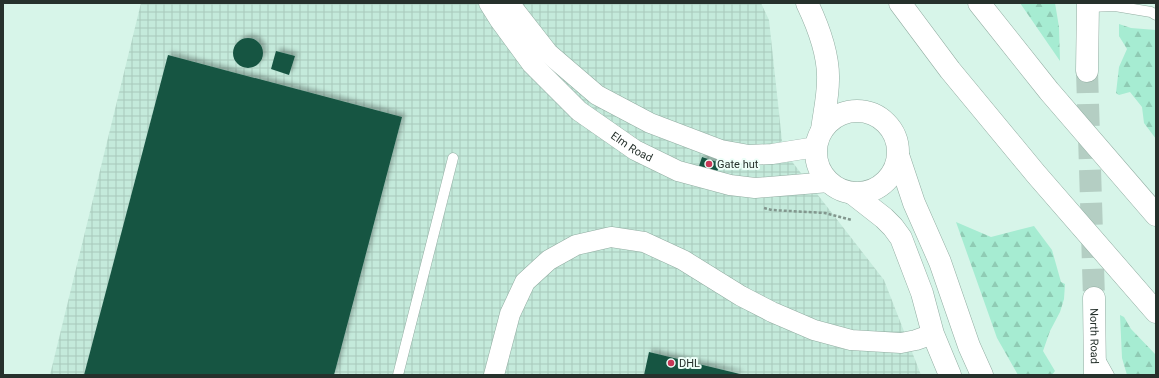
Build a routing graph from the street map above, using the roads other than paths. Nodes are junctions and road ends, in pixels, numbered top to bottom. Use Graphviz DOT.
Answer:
graph roads {
  1 [pos="489,3"];
  2 [pos="508,3"];
  3 [pos="807,3"];
  4 [pos="900,3"];
  5 [pos="979,3"];
  6 [pos="1088,5"];
  7 [pos="1156,15"];
  8 [pos="1087,71"];
  9 [pos="819,139"];
  10 [pos="453,158"];
  11 [pos="899,158"];
  12 [pos="830,182"];
  13 [pos="852,193"];
  14 [pos="1156,215"];
  15 [pos="1094,298"];
  16 [pos="1156,312"];
  17 [pos="933,334"];
  18 [pos="1095,350"];
  19 [pos="401,374"];
  20 [pos="494,375"];
  21 [pos="950,375"];
  22 [pos="982,375"];
  23 [pos="1095,375"];
  24 [pos="1109,375"];
  1 -- 12 [label="street, Elm Road"];
  2 -- 9 [label="street"];
  3 -- 9 [label="main road"];
  4 -- 16 [label="main road"];
  5 -- 14 [label="main road"];
  6 -- 7 [label="lane"];
  6 -- 8 [label="main road"];
  9 -- 11 [label="main road"];
  9 -- 12 [label="main road"];
  10 -- 19 [label="lane"];
  11 -- 13 [label="main road"];
  11 -- 22 [label="main road"];
  12 -- 13 [label="main road"];
  13 -- 17 [label="main road"];
  15 -- 18 [label="main road, North Road"];
  17 -- 20 [label="street"];
  17 -- 21 [label="main road"];
  18 -- 23 [label="main road, North Road"];
  18 -- 24 [label="lane"];
}
